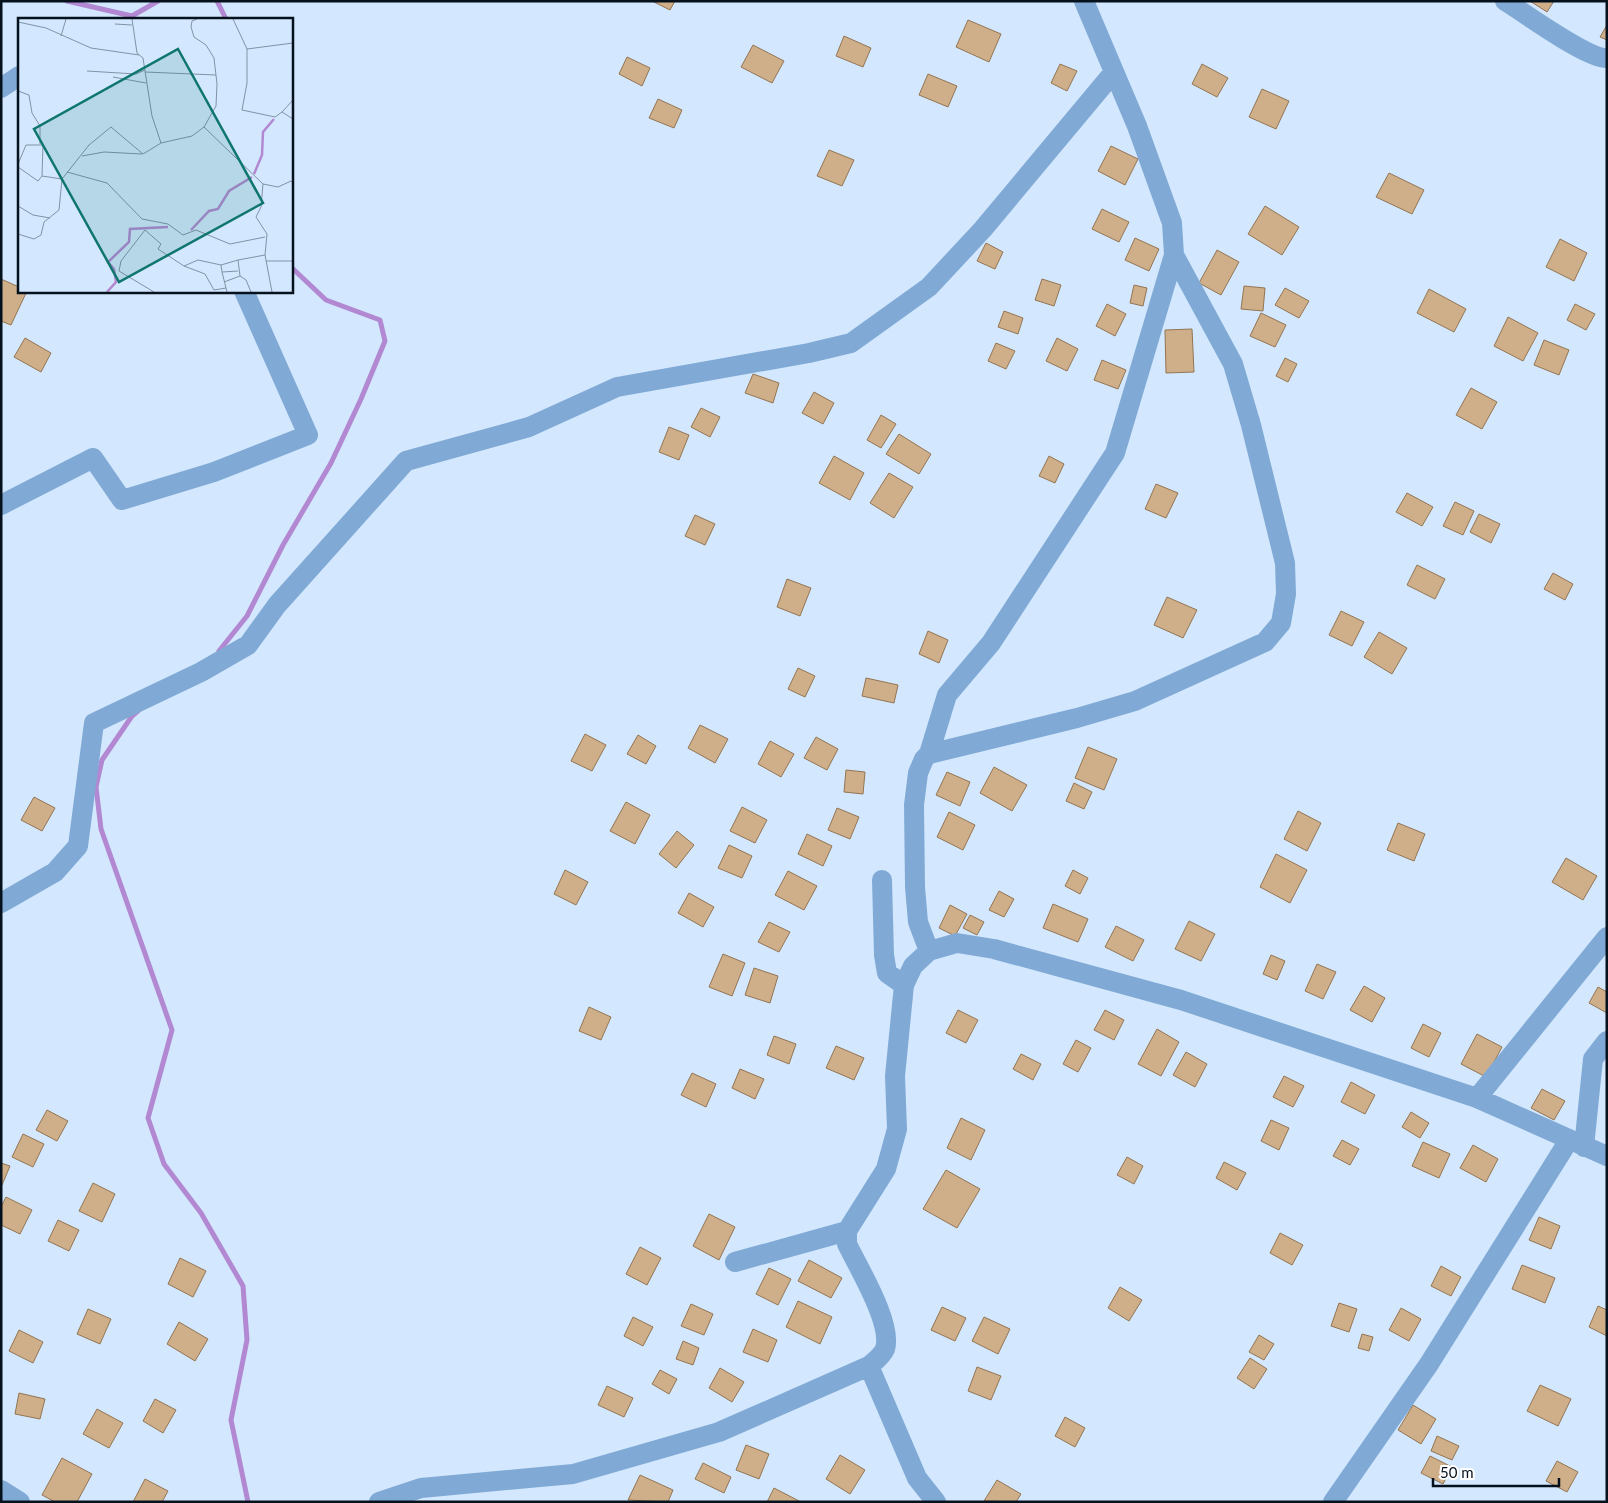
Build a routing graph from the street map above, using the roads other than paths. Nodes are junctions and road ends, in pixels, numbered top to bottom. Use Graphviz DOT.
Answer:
graph roads {
  1 [pos="1084,1"];
  2 [pos="1505,1"];
  3 [pos="1607,58"];
  4 [pos="1114,72"];
  5 [pos="18,77"];
  6 [pos="1,88"];
  7 [pos="1174,255"];
  8 [pos="244,292"];
  9 [pos="1,505"];
  10 [pos="929,754"];
  11 [pos="882,880"];
  12 [pos="1,904"];
  13 [pos="1607,937"];
  14 [pos="929,951"];
  15 [pos="904,985"];
  16 [pos="1607,1041"];
  17 [pos="1477,1098"];
  18 [pos="1576,1144"];
  19 [pos="1607,1156"];
  20 [pos="847,1231"];
  21 [pos="735,1262"];
  22 [pos="869,1366"];
  23 [pos="1,1490"];
  24 [pos="20,1502"];
  25 [pos="379,1502"];
  26 [pos="936,1502"];
  27 [pos="1333,1502"];
  1 -- 4 [label="street"];
  2 -- 3 [label="street"];
  4 -- 7 [label="street"];
  4 -- 12 [label="street"];
  5 -- 6 [label="street"];
  7 -- 10 [label="street"];
  7 -- 10 [label="street"];
  8 -- 9 [label="street"];
  10 -- 14 [label="street"];
  11 -- 15 [label="street"];
  13 -- 17 [label="street"];
  14 -- 15 [label="street"];
  14 -- 17 [label="street"];
  15 -- 20 [label="street"];
  16 -- 18 [label="street"];
  17 -- 18 [label="street"];
  18 -- 19 [label="street"];
  18 -- 27 [label="street"];
  20 -- 21 [label="street"];
  20 -- 22 [label="street"];
  22 -- 25 [label="street"];
  22 -- 26 [label="street"];
  23 -- 24 [label="street"];
}
